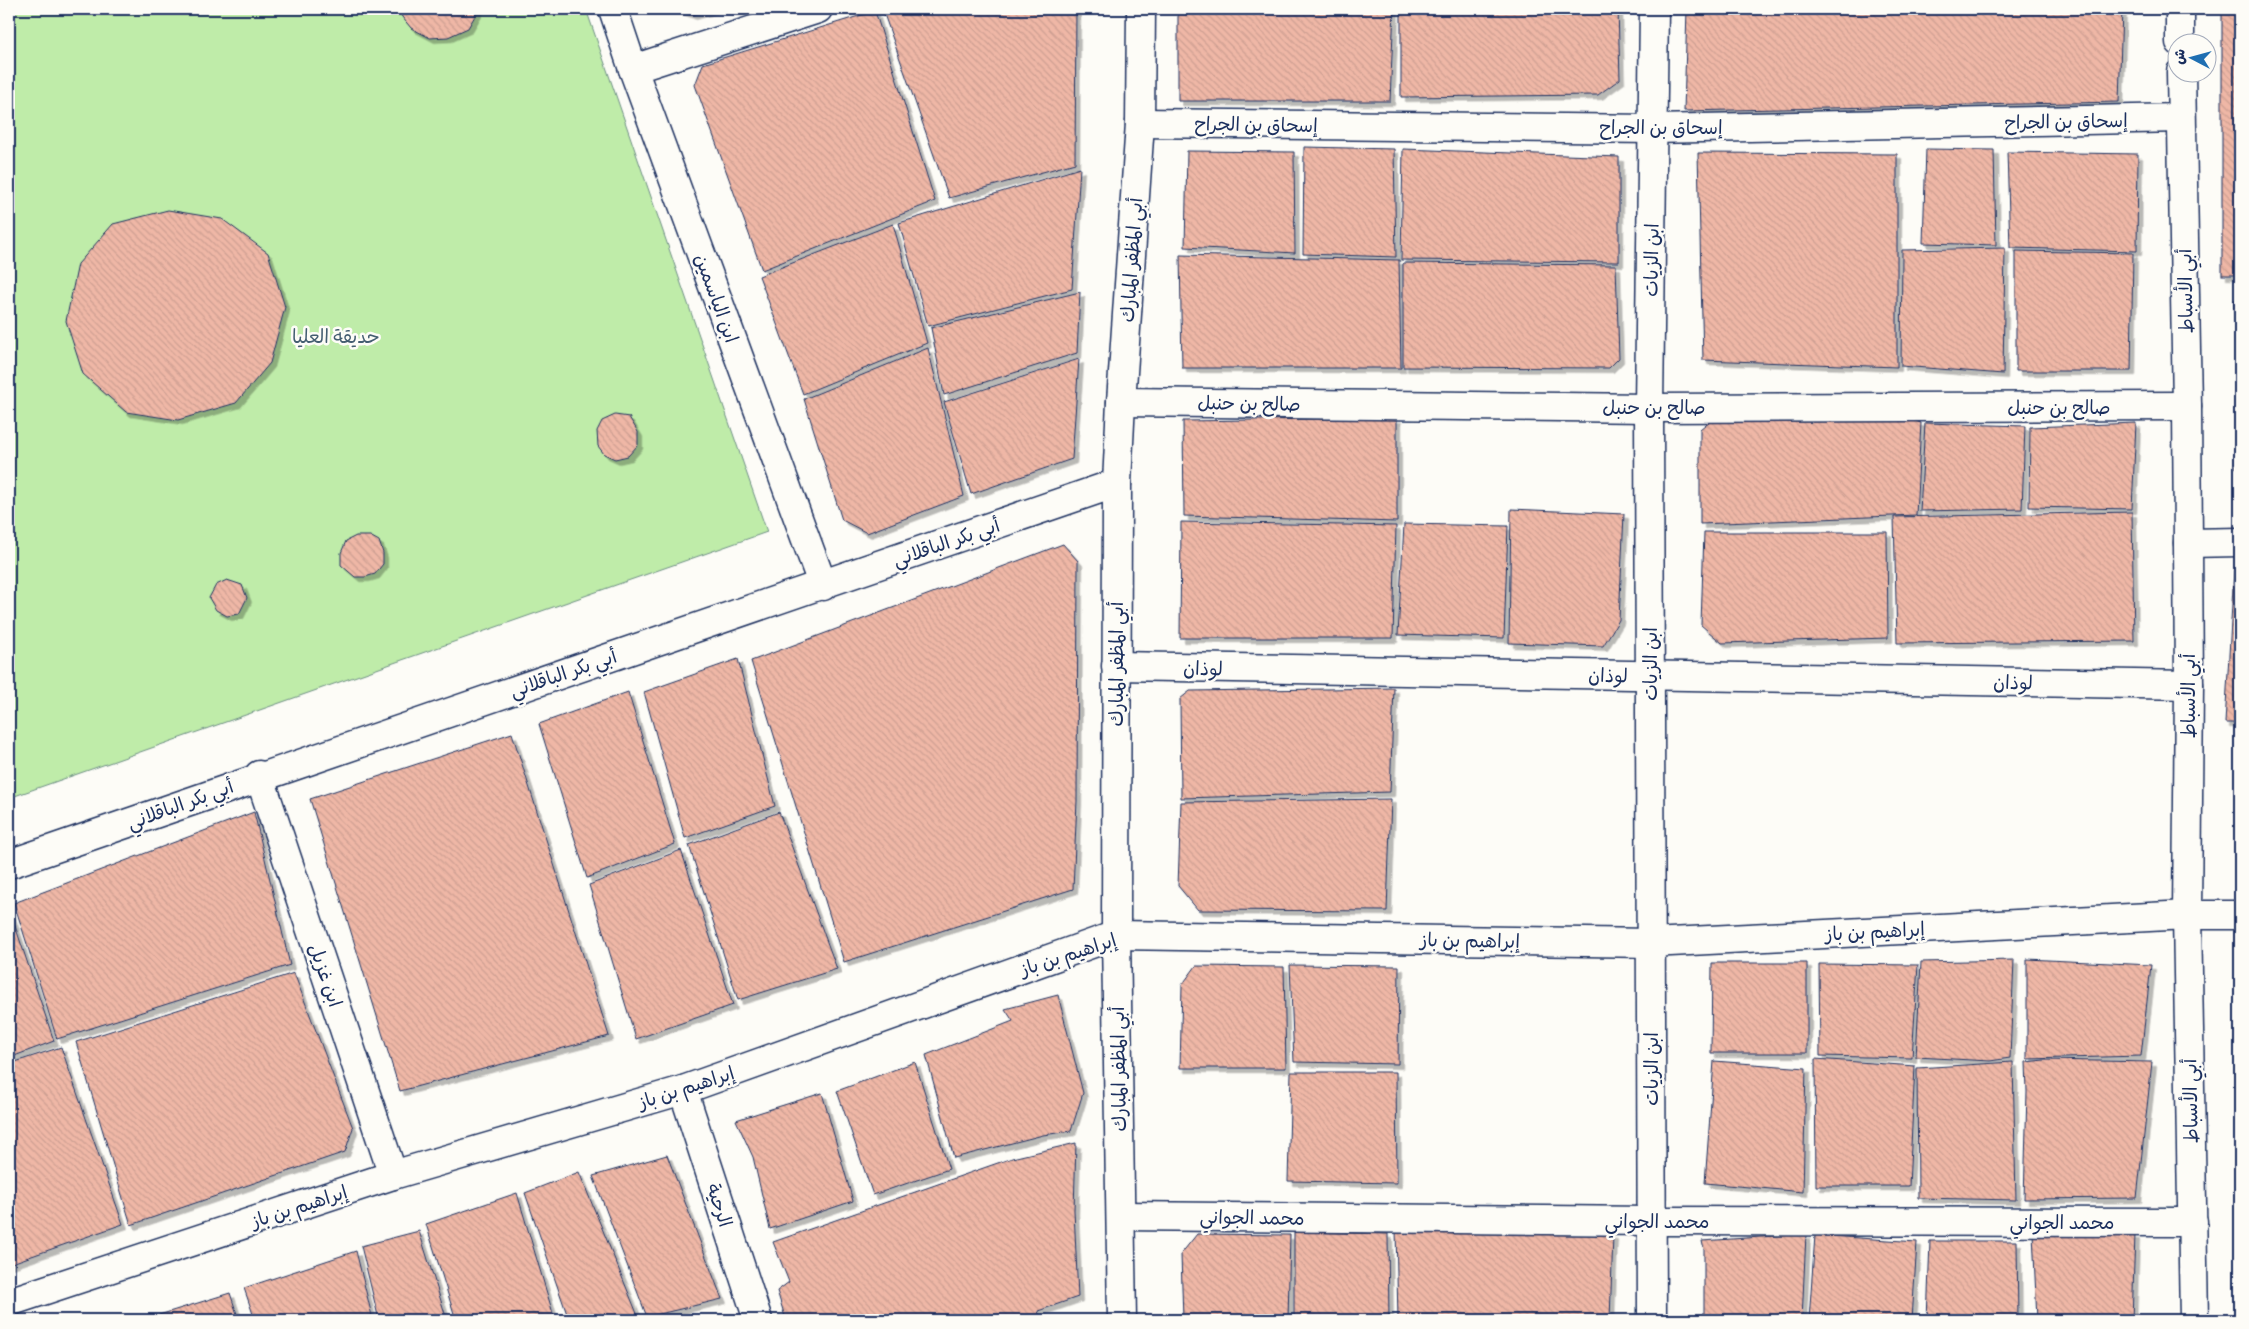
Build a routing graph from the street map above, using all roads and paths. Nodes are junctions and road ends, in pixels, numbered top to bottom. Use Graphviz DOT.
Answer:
graph roads {
  1 [pos="613,9"];
  2 [pos="818,9"];
  3 [pos="1141,9"];
  4 [pos="1654,9"];
  5 [pos="2180,9"];
  6 [pos="2180,32"];
  7 [pos="633,68"];
  8 [pos="2180,82"];
  9 [pos="2181,118"];
  10 [pos="1140,123"];
  11 [pos="1654,128"];
  12 [pos="1121,402"];
  13 [pos="2187,406"];
  14 [pos="1649,408"];
  15 [pos="1117,482"];
  16 [pos="2240,542"];
  17 [pos="2188,543"];
  18 [pos="823,586"];
  19 [pos="1116,666"];
  20 [pos="1650,676"];
  21 [pos="2189,685"];
  22 [pos="259,775"];
  23 [pos="9,864"];
  24 [pos="2187,915"];
  25 [pos="2240,915"];
  26 [pos="1116,935"];
  27 [pos="1651,943"];
  28 [pos="683,1090"];
  29 [pos="393,1175"];
  30 [pos="1121,1216"];
  31 [pos="1652,1222"];
  32 [pos="2193,1222"];
  33 [pos="9,1302"];
  34 [pos="758,1320"];
  35 [pos="1122,1320"];
  36 [pos="1652,1320"];
  37 [pos="2194,1320"];
  1 -- 7 [label="street, ابن الياسمين"];
  2 -- 7 [label="street"];
  3 -- 10 [label="street, أبي المظفر المبارك"];
  4 -- 11 [label="street, ابن الزيات"];
  5 -- 6 [label="street"];
  7 -- 18 [label="street, ابن الياسمين"];
  8 -- 9 [label="street, أبي الأسباط"];
  9 -- 11 [label="street, إسحاق بن الجراح"];
  9 -- 13 [label="street, أبي الأسباط"];
  10 -- 11 [label="street, إسحاق بن الجراح"];
  10 -- 12 [label="street, أبي المظفر المبارك"];
  11 -- 14 [label="street, ابن الزيات"];
  12 -- 14 [label="street, صالح بن حنبل"];
  12 -- 15 [label="street, أبي المظفر المبارك"];
  13 -- 14 [label="street, صالح بن حنبل"];
  13 -- 17 [label="street, أبي الأسباط"];
  14 -- 20 [label="street, ابن الزيات"];
  15 -- 18 [label="street, أبي بكر الباقلاني"];
  15 -- 19 [label="street, أبي المظفر المبارك"];
  16 -- 17 [label="street"];
  17 -- 21 [label="street, أبي الأسباط"];
  18 -- 22 [label="street, أبي بكر الباقلاني"];
  19 -- 20 [label="street, لوذان"];
  19 -- 26 [label="street, أبي المظفر المبارك"];
  20 -- 21 [label="street, لوذان"];
  20 -- 27 [label="street, ابن الزيات"];
  21 -- 24 [label="street, أبي الأسباط"];
  22 -- 23 [label="street, أبي بكر الباقلاني"];
  22 -- 29 [label="street, ابن غزيل"];
  24 -- 25 [label="street, إبراهيم بن باز"];
  24 -- 27 [label="street, إبراهيم بن باز"];
  24 -- 32 [label="street, أبي الأسباط"];
  26 -- 27 [label="street, إبراهيم بن باز"];
  26 -- 28 [label="street, إبراهيم بن باز"];
  26 -- 30 [label="street, أبي المظفر المبارك"];
  27 -- 31 [label="street, ابن الزيات"];
  28 -- 29 [label="street, إبراهيم بن باز"];
  28 -- 34 [label="street, الرحية"];
  29 -- 33 [label="street, إبراهيم بن باز"];
  30 -- 31 [label="street, محمد الجواني"];
  30 -- 35 [label="street, أبي المظفر المبارك"];
  31 -- 32 [label="street, محمد الجواني"];
  31 -- 36 [label="street, ابن الزيات"];
  32 -- 37 [label="street, أبي الأسباط"];
}
